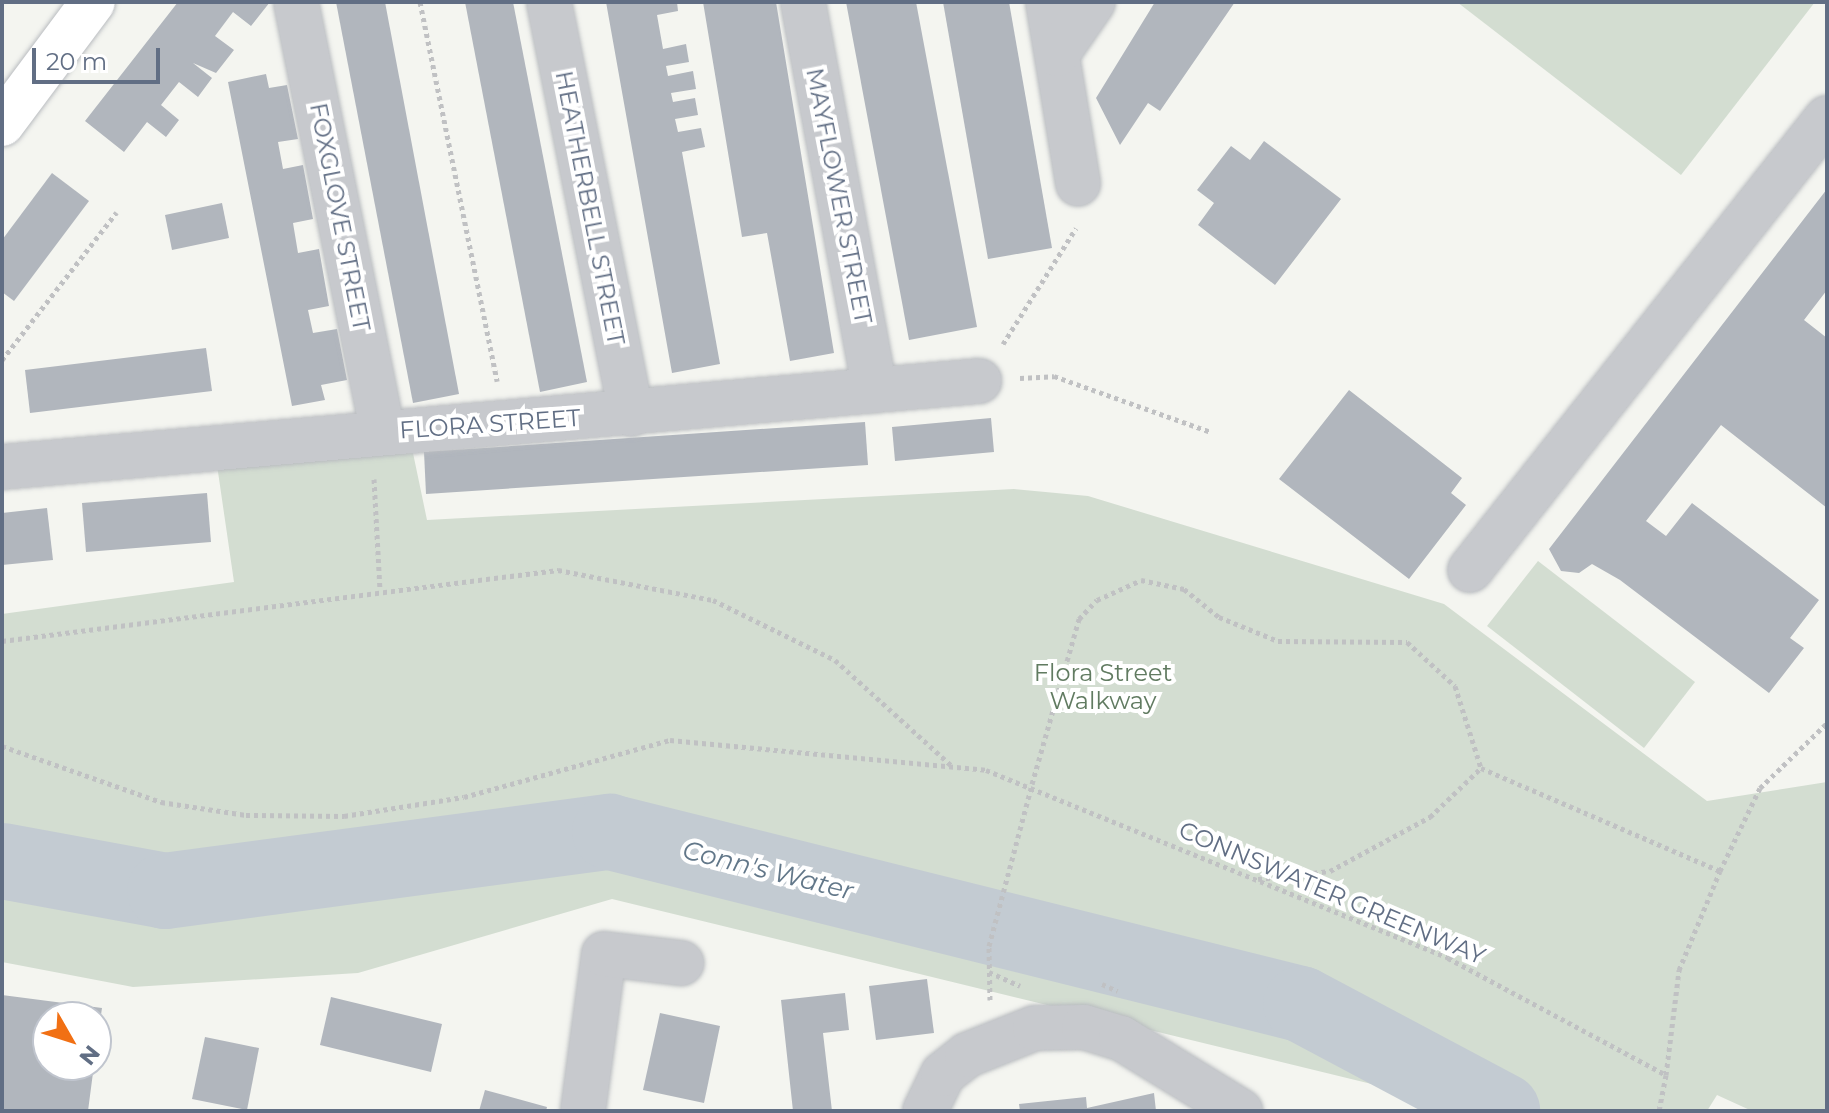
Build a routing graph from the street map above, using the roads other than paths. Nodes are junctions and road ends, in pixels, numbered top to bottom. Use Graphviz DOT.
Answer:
graph roads {
  1 [pos="93,2"];
  2 [pos="296,2"];
  3 [pos="549,2"];
  4 [pos="803,2"];
  5 [pos="1048,2"];
  6 [pos="1093,2"];
  7 [pos="1057,54"];
  8 [pos="1827,118"];
  9 [pos="2,124"];
  10 [pos="1078,184"];
  11 [pos="979,381"];
  12 [pos="875,390"];
  13 [pos="631,414"];
  14 [pos="383,432"];
  15 [pos="2,467"];
  16 [pos="1470,570"];
  17 [pos="681,963"];
  18 [pos="583,1111"];
  19 [pos="925,1111"];
  20 [pos="1240,1111"];
  1 -- 9 [label="main road"];
  2 -- 14 [label="street, FOXGLOVE STREET"];
  3 -- 13 [label="street, HEATHERBELL STREET"];
  4 -- 12 [label="street, MAYFLOWER STREET"];
  5 -- 7 [label="street"];
  6 -- 7 [label="street"];
  7 -- 10 [label="street"];
  8 -- 16 [label="street"];
  11 -- 12 [label="street, FLORA STREET"];
  12 -- 13 [label="street, FLORA STREET"];
  13 -- 14 [label="street, FLORA STREET"];
  14 -- 15 [label="street, FLORA STREET"];
  17 -- 18 [label="street"];
  19 -- 20 [label="street"];
}
